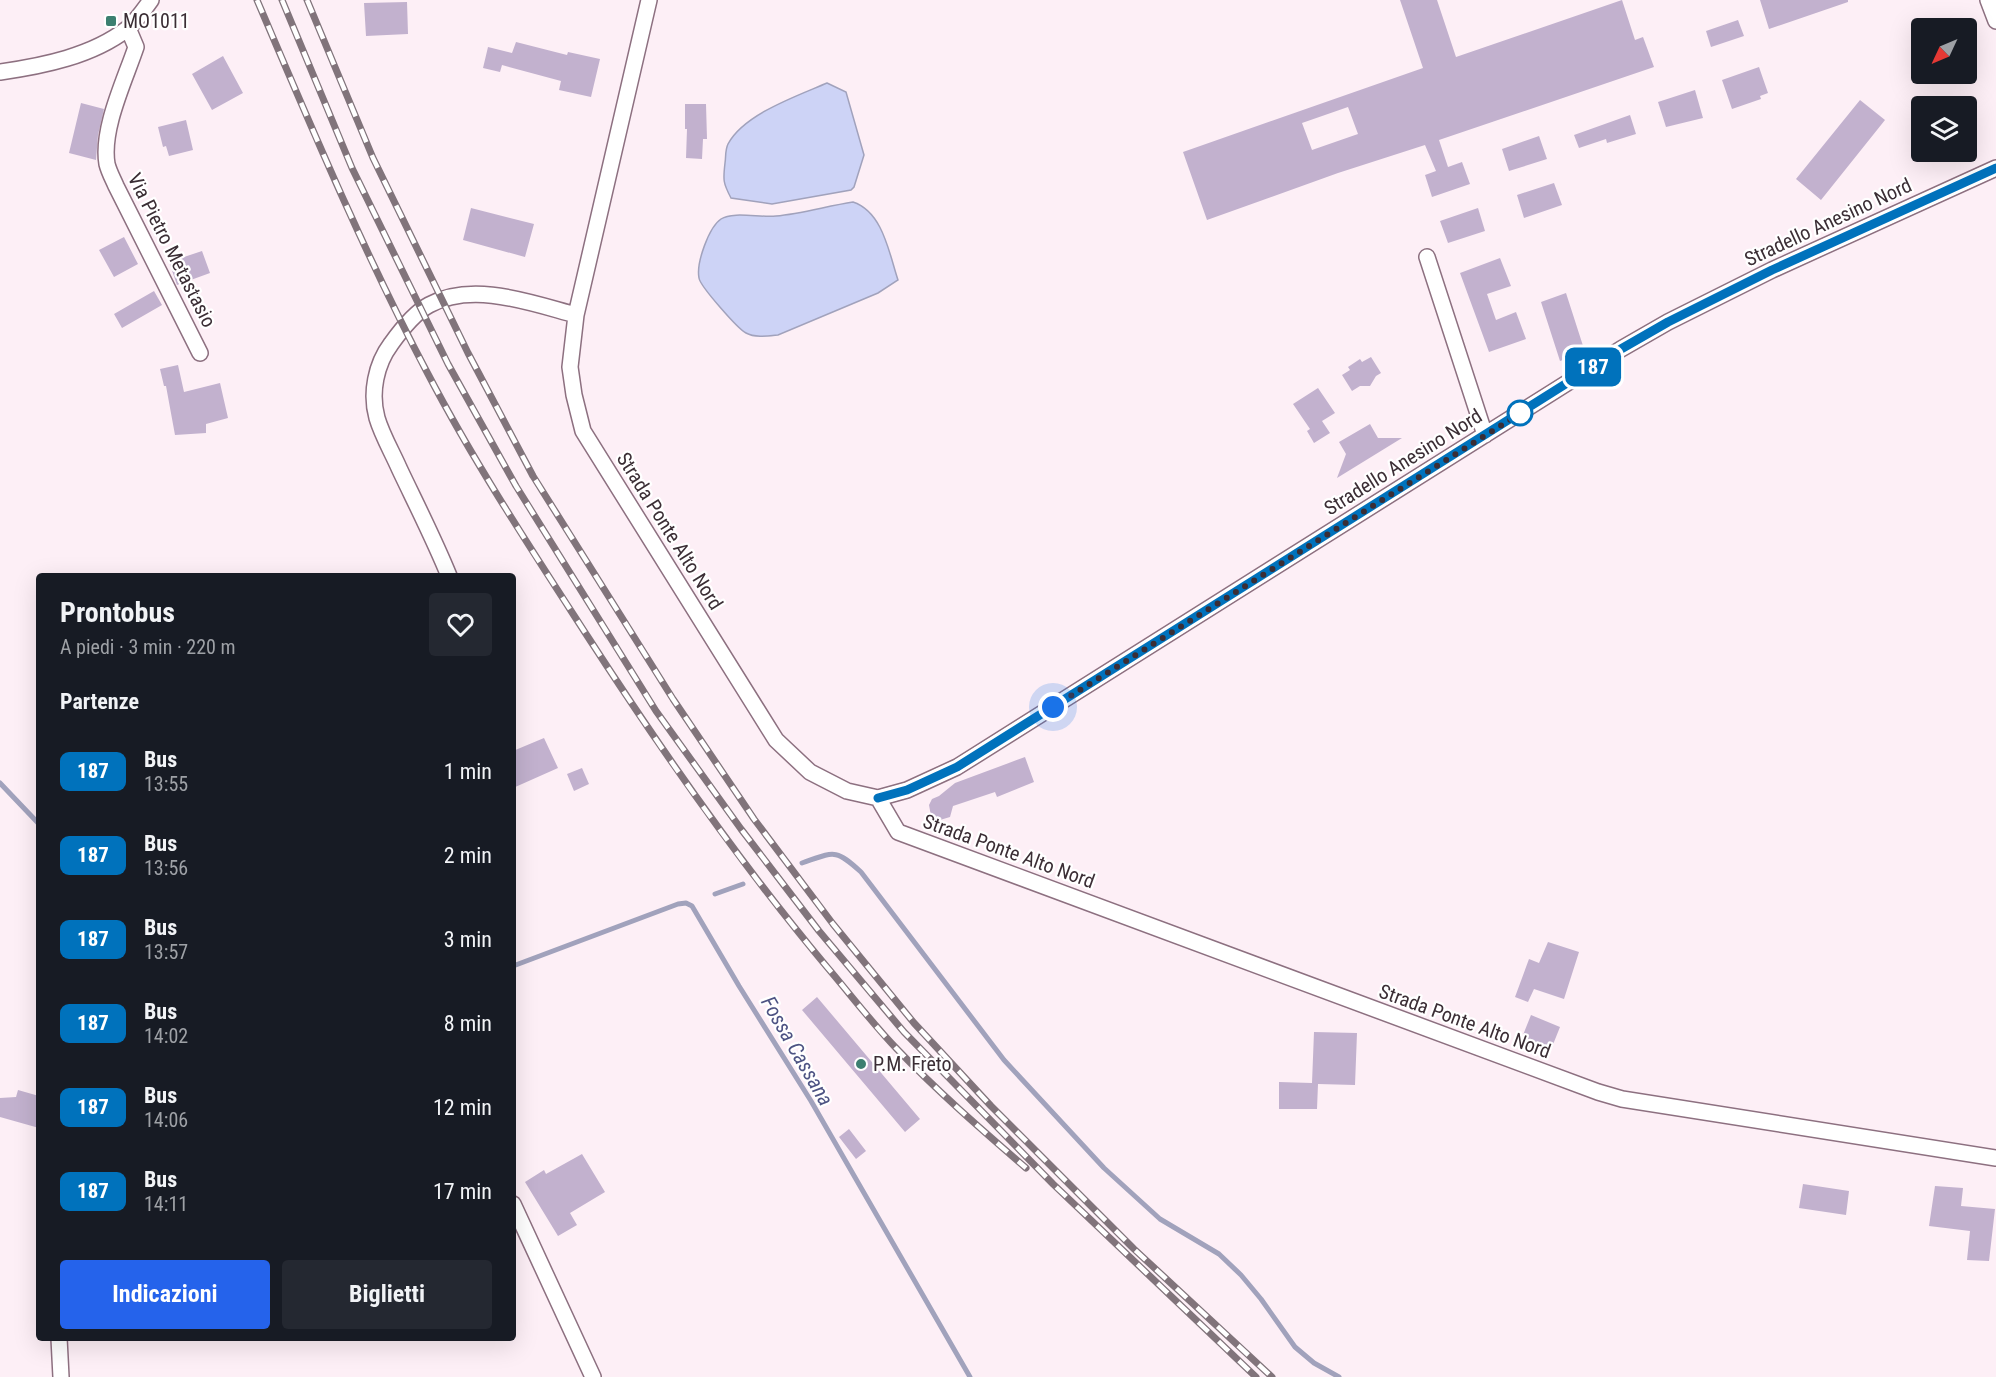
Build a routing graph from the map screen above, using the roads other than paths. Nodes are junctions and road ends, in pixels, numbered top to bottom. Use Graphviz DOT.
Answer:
graph roads {
  1 [pos="151,0"];
  2 [pos="649,0"];
  3 [pos="1988,0"];
  4 [pos="1996,21"];
  5 [pos="128,28"];
  6 [pos="0,72"];
  7 [pos="1996,168"];
  8 [pos="1426,257"];
  9 [pos="576,315"];
  10 [pos="200,353"];
  11 [pos="1485,435"];
  12 [pos="448,573"];
  13 [pos="878,798"];
  14 [pos="1996,1158"];
  15 [pos="516,1210"];
  16 [pos="59,1341"];
  17 [pos="61,1377"];
  18 [pos="593,1377"];
  1 -- 5 [label="street"];
  2 -- 9 [label="street, Strada Ponte Alto Nord"];
  3 -- 4 [label="street"];
  5 -- 6 [label="street"];
  5 -- 10 [label="street, Via Pietro Metastasio"];
  7 -- 11 [label="street, Stradello Anesino Nord"];
  8 -- 11 [label="street"];
  9 -- 12 [label="street"];
  9 -- 13 [label="street, Strada Ponte Alto Nord"];
  11 -- 13 [label="street, Stradello Anesino Nord"];
  13 -- 14 [label="street, Strada Ponte Alto Nord"];
  15 -- 18 [label="street"];
  16 -- 17 [label="street"];
}
